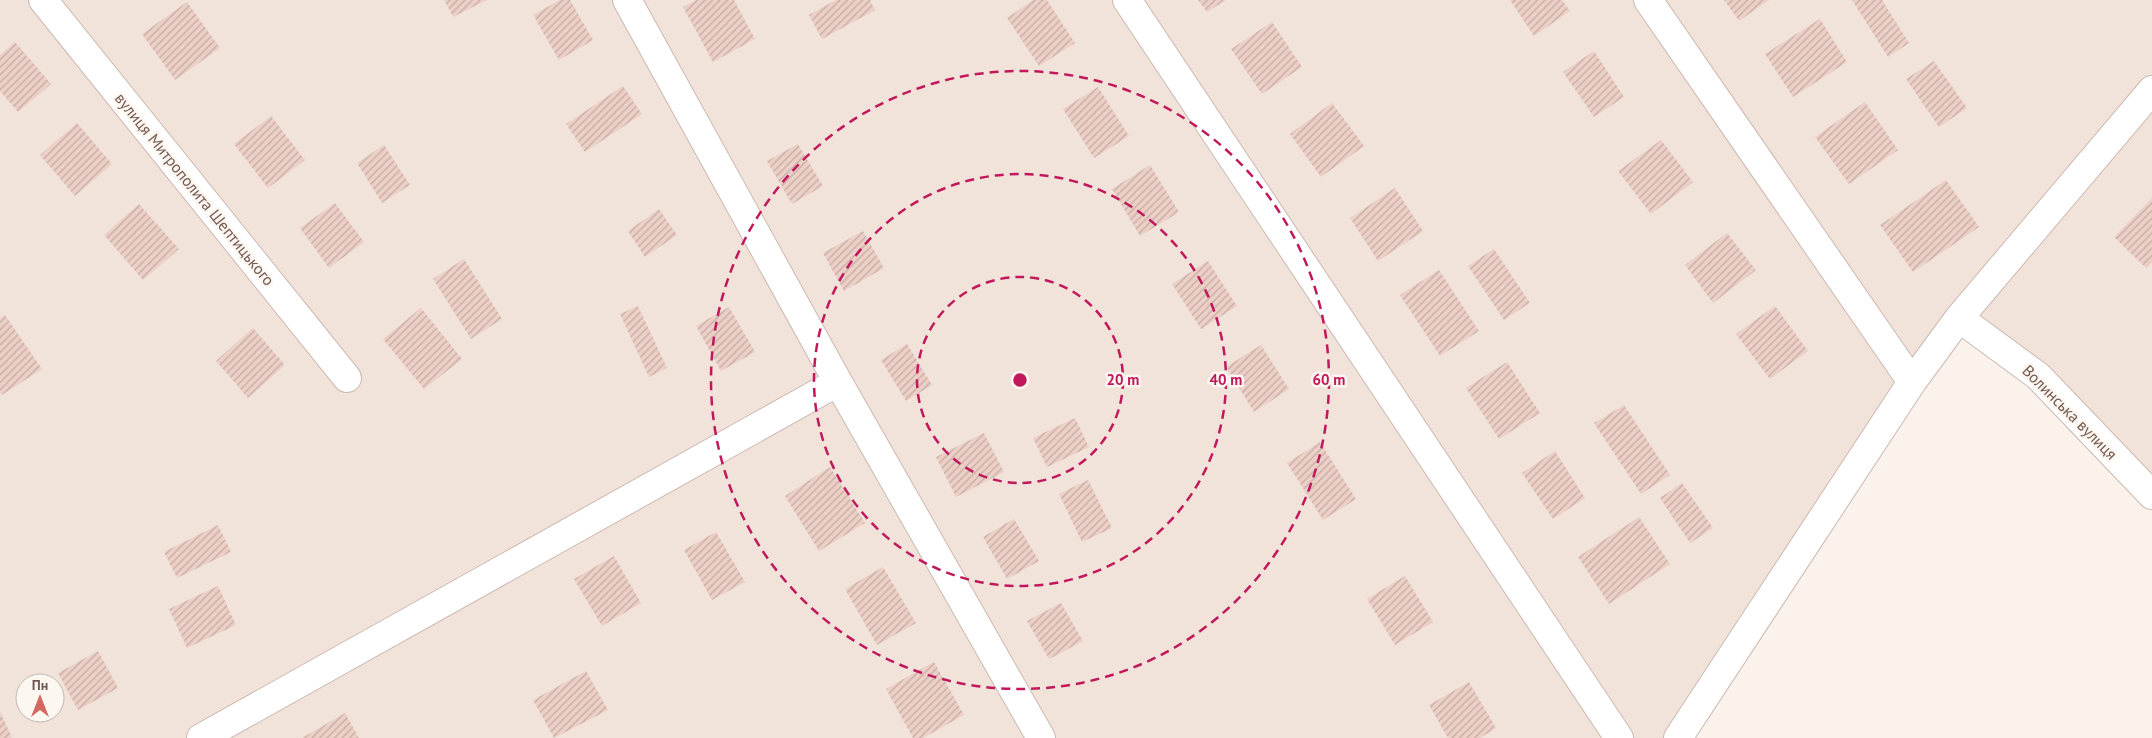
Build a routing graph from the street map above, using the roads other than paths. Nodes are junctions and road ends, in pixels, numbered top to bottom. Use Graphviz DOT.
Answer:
graph roads {
  1 [pos="43,0"];
  2 [pos="627,0"];
  3 [pos="1128,0"];
  4 [pos="1648,0"];
  5 [pos="2152,90"];
  6 [pos="1959,318"];
  7 [pos="347,378"];
  8 [pos="838,382"];
  9 [pos="1912,382"];
  10 [pos="2152,495"];
  11 [pos="201,738"];
  12 [pos="1041,738"];
  13 [pos="1619,738"];
  14 [pos="1678,738"];
  1 -- 7 [label="street, вулиця Митрополита Шептицького"];
  2 -- 8 [label="street"];
  3 -- 13 [label="street"];
  4 -- 9 [label="street"];
  5 -- 6 [label="street"];
  6 -- 9 [label="street"];
  6 -- 10 [label="street, Волинська вулиця"];
  8 -- 11 [label="street"];
  8 -- 12 [label="street"];
  9 -- 14 [label="street"];
}
